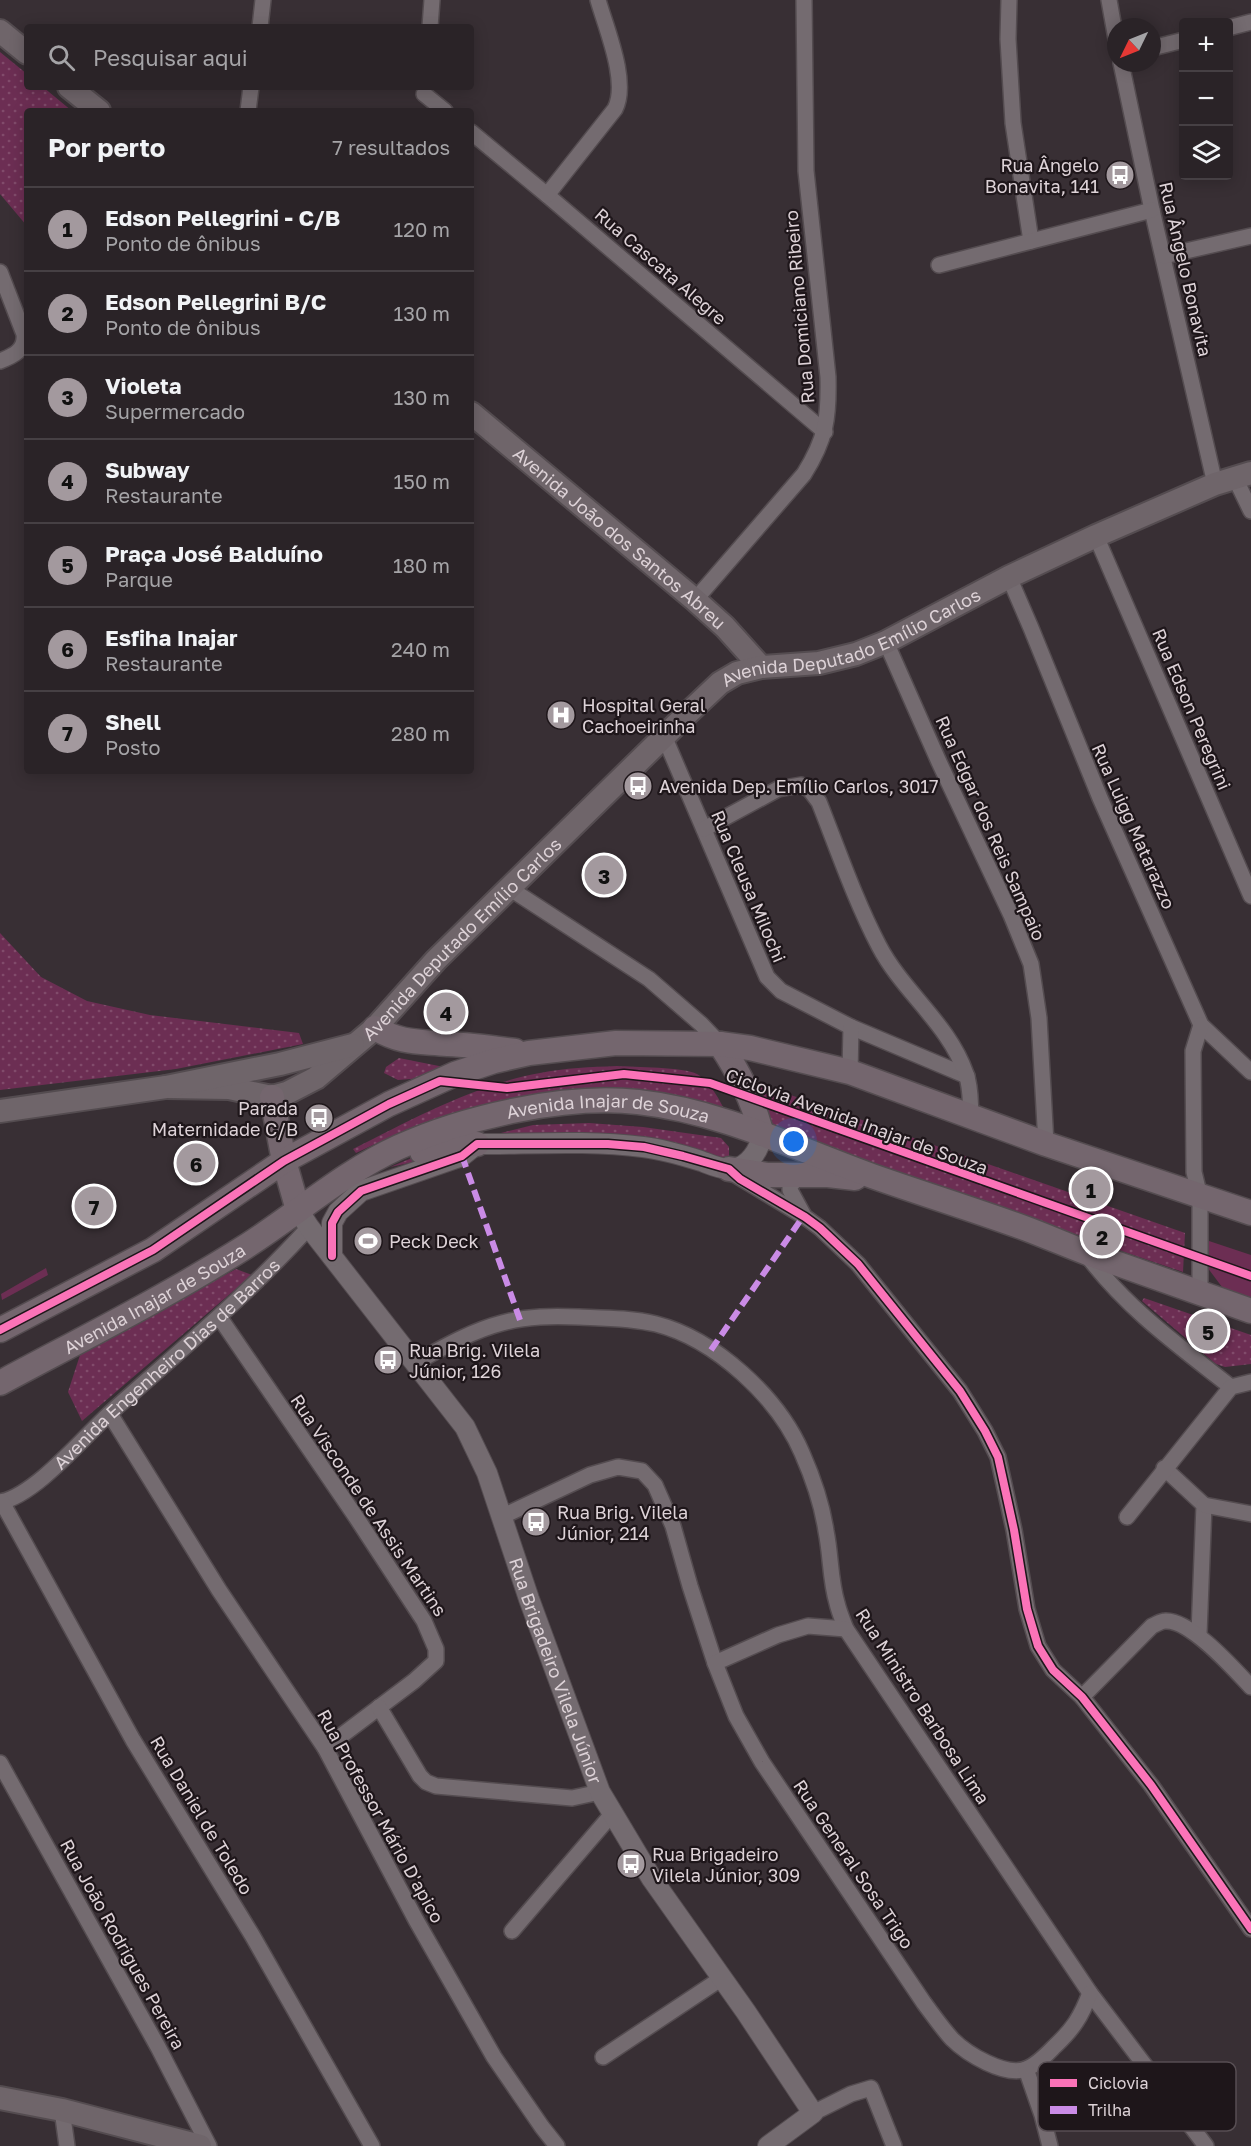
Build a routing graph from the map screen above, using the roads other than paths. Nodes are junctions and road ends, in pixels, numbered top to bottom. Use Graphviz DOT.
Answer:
graph roads {
  1 [pos="263,0"];
  2 [pos="432,0"];
  3 [pos="598,0"];
  4 [pos="804,0"];
  5 [pos="1009,0"];
  6 [pos="1109,0"];
  7 [pos="1112,18"];
  8 [pos="1251,22"];
  9 [pos="260,24"];
  10 [pos="430,24"];
  11 [pos="1233,27"];
  12 [pos="0,31"];
  13 [pos="1179,41"];
  14 [pos="1161,46"];
  15 [pos="24,51"];
  16 [pos="1123,72"];
  17 [pos="73,90"];
  18 [pos="251,90"];
  19 [pos="424,90"];
  20 [pos="95,108"];
  21 [pos="248,108"];
  22 [pos="422,108"];
  23 [pos="442,108"];
  24 [pos="474,134"];
  25 [pos="548,195"];
  26 [pos="1152,210"];
  27 [pos="1251,236"];
  28 [pos="1031,241"];
  29 [pos="1164,256"];
  30 [pos="939,265"];
  31 [pos="0,272"];
  32 [pos="24,334"];
  33 [pos="24,344"];
  34 [pos="4,359"];
  35 [pos="474,416"];
  36 [pos="825,432"];
  37 [pos="1234,478"];
  38 [pos="1251,511"];
  39 [pos="1096,537"];
  40 [pos="1009,577"];
  41 [pos="695,600"];
  42 [pos="885,642"];
  43 [pos="761,667"];
  44 [pos="664,736"];
  45 [pos="704,829"];
  46 [pos="508,888"];
  47 [pos="1251,896"];
  48 [pos="1201,1025"];
  49 [pos="851,1027"];
  50 [pos="366,1036"];
  51 [pos="720,1044"];
  52 [pos="529,1053"];
  53 [pos="850,1072"];
  54 [pos="1251,1072"];
  55 [pos="967,1076"];
  56 [pos="166,1087"];
  57 [pos="272,1097"];
  58 [pos="0,1111"];
  59 [pos="971,1115"];
  60 [pos="762,1134"];
  61 [pos="477,1144"];
  62 [pos="1046,1144"];
  63 [pos="284,1161"];
  64 [pos="729,1170"];
  65 [pos="800,1175"];
  66 [pos="871,1175"];
  67 [pos="330,1186"];
  68 [pos="1200,1197"];
  69 [pos="1251,1214"];
  70 [pos="805,1217"];
  71 [pos="304,1218"];
  72 [pos="1085,1252"];
  73 [pos="332,1256"];
  74 [pos="1200,1293"];
  75 [pos="1251,1311"];
  76 [pos="220,1318"];
  77 [pos="0,1330"];
  78 [pos="415,1363"];
  79 [pos="1251,1382"];
  80 [pos="0,1383"];
  81 [pos="1231,1387"];
  82 [pos="110,1414"];
  83 [pos="1164,1468"];
  84 [pos="1,1502"];
  85 [pos="1204,1505"];
  86 [pos="1251,1514"];
  87 [pos="501,1517"];
  88 [pos="1126,1517"];
  89 [pos="846,1629"];
  90 [pos="1198,1634"];
  91 [pos="715,1663"];
  92 [pos="1251,1687"];
  93 [pos="1082,1697"];
  94 [pos="379,1707"];
  95 [pos="325,1748"];
  96 [pos="0,1763"];
  97 [pos="600,1792"];
  98 [pos="612,1814"];
  99 [pos="1251,1929"];
  100 [pos="512,1931"];
  101 [pos="722,1978"];
  102 [pos="1090,1993"];
  103 [pos="603,2057"];
  104 [pos="1142,2062"];
  105 [pos="1026,2069"];
  106 [pos="2,2095"];
  107 [pos="1038,2104"];
  108 [pos="62,2110"];
  109 [pos="813,2113"];
  110 [pos="1046,2131"];
  111 [pos="1195,2131"];
  112 [pos="68,2146"];
  113 [pos="200,2146"];
  114 [pos="209,2146"];
  115 [pos="372,2146"];
  116 [pos="557,2146"];
  117 [pos="768,2146"];
  118 [pos="894,2146"];
  119 [pos="1050,2146"];
  120 [pos="1206,2146"];
  1 -- 9 [label="street"];
  2 -- 10 [label="street"];
  3 -- 25 [label="street"];
  4 -- 36 [label="street, Rua Domiciano Ribeiro"];
  5 -- 28 [label="street"];
  6 -- 7 [label="street"];
  8 -- 11 [label="street"];
  12 -- 15 [label="main road"];
  13 -- 14 [label="street"];
  16 -- 26 [label="street, Rua Ângelo Bonavita"];
  17 -- 20 [label="main road"];
  18 -- 21 [label="street"];
  19 -- 22 [label="street"];
  19 -- 23 [label="street"];
  24 -- 25 [label="street, Rua Cascata Alegre"];
  25 -- 36 [label="street, Rua Cascata Alegre"];
  26 -- 28 [label="street"];
  26 -- 29 [label="street, Rua Ângelo Bonavita"];
  27 -- 29 [label="street"];
  28 -- 30 [label="street"];
  29 -- 37 [label="street, Rua Ângelo Bonavita"];
  31 -- 32 [label="street"];
  33 -- 34 [label="street"];
  35 -- 41 [label="main road, Avenida João dos Santos Abreu"];
  36 -- 41 [label="street, Rua Domiciano Ribeiro"];
  37 -- 38 [label="street, Rua Ângelo Bonavita"];
  37 -- 39 [label="main road, Avenida Deputado Emílio Carlos"];
  39 -- 40 [label="main road, Avenida Deputado Emílio Carlos"];
  39 -- 47 [label="street, Rua Edson Peregrini"];
  40 -- 42 [label="main road, Avenida Deputado Emílio Carlos"];
  40 -- 48 [label="street, Rua Luigg Matarazzo"];
  41 -- 43 [label="main road, Avenida João dos Santos Abreu"];
  42 -- 43 [label="main road, Avenida Deputado Emílio Carlos"];
  42 -- 62 [label="street, Rua Edgar dos Reis Sampaio"];
  43 -- 44 [label="main road, Avenida Deputado Emílio Carlos"];
  44 -- 45 [label="street, Rua Cleusa Milochi"];
  44 -- 46 [label="main road, Avenida Deputado Emílio Carlos"];
  45 -- 49 [label="street, Rua Cleusa Milochi"];
  45 -- 55 [label="street"];
  46 -- 50 [label="main road, Avenida Deputado Emílio Carlos"];
  46 -- 51 [label="street"];
  48 -- 54 [label="street, Rua Luigg Matarazzo"];
  48 -- 68 [label="street"];
  49 -- 53 [label="street"];
  49 -- 55 [label="street, Rua Cleusa Milochi"];
  50 -- 52 [label="main road"];
  50 -- 56 [label="main road, Avenida Deputado Emílio Carlos"];
  50 -- 57 [label="main road, Avenida Deputado Emílio Carlos"];
  51 -- 52 [label="main road"];
  51 -- 53 [label="main road"];
  51 -- 60 [label="main road"];
  52 -- 63 [label="main road"];
  53 -- 59 [label="main road"];
  55 -- 59 [label="street"];
  56 -- 57 [label="main road, Avenida Deputado Emílio Carlos"];
  56 -- 58 [label="main road, Avenida Deputado Emílio Carlos"];
  57 -- 63 [label="main road"];
  59 -- 62 [label="main road"];
  60 -- 64 [label="street"];
  60 -- 66 [label="main road, Avenida Inajar de Souza"];
  60 -- 67 [label="main road, Avenida Inajar de Souza"];
  61 -- 64 [label="street"];
  61 -- 67 [label="main road"];
  61 -- 73 [label="street"];
  62 -- 68 [label="main road"];
  63 -- 71 [label="main road"];
  63 -- 77 [label="main road"];
  64 -- 65 [label="main road"];
  64 -- 70 [label="street"];
  65 -- 66 [label="main road"];
  65 -- 70 [label="street"];
  66 -- 72 [label="main road, Avenida Inajar de Souza"];
  67 -- 71 [label="main road, Avenida Inajar de Souza"];
  68 -- 69 [label="main road"];
  68 -- 74 [label="street"];
  70 -- 93 [label="street"];
  71 -- 73 [label="street, Rua Brigadeiro Vilela Júnior"];
  71 -- 76 [label="street, Avenida Engenheiro Dias de Barros"];
  71 -- 80 [label="main road, Avenida Inajar de Souza"];
  72 -- 74 [label="main road, Avenida Inajar de Souza"];
  72 -- 81 [label="street"];
  73 -- 78 [label="street, Rua Brigadeiro Vilela Júnior"];
  74 -- 75 [label="main road, Avenida Inajar de Souza"];
  76 -- 82 [label="street, Avenida Engenheiro Dias de Barros"];
  76 -- 94 [label="street, Rua Visconde de Assis Martins"];
  78 -- 87 [label="street, Rua Brigadeiro Vilela Júnior"];
  78 -- 89 [label="street, Rua Ministro Barbosa Lima"];
  79 -- 81 [label="street"];
  81 -- 83 [label="street"];
  82 -- 84 [label="street, Avenida Engenheiro Dias de Barros"];
  82 -- 95 [label="street, Rua Professor Mário D'apico"];
  83 -- 85 [label="street"];
  83 -- 88 [label="street"];
  84 -- 115 [label="street, Rua Daniel de Toledo"];
  85 -- 86 [label="street"];
  85 -- 90 [label="street"];
  87 -- 91 [label="street, Rua General Sosa Trigo"];
  87 -- 97 [label="street, Rua Brigadeiro Vilela Júnior"];
  89 -- 91 [label="street"];
  89 -- 102 [label="street, Rua Ministro Barbosa Lima"];
  90 -- 92 [label="street"];
  90 -- 93 [label="street"];
  91 -- 105 [label="street, Rua General Sosa Trigo"];
  93 -- 99 [label="street"];
  94 -- 95 [label="street, Rua Visconde de Assis Martins"];
  94 -- 97 [label="street"];
  95 -- 116 [label="street, Rua Professor Mário D'apico"];
  96 -- 114 [label="street, Rua João Rodrigues Pereira"];
  97 -- 98 [label="street, Rua Brigadeiro Vilela Júnior"];
  98 -- 100 [label="street"];
  98 -- 101 [label="street, Rua Brigadeiro Vilela Júnior"];
  101 -- 103 [label="street"];
  101 -- 109 [label="street, Rua Brigadeiro Vilela Júnior"];
  102 -- 104 [label="street, Rua Ministro Barbosa Lima"];
  102 -- 105 [label="street"];
  105 -- 107 [label="street"];
  106 -- 108 [label="main road"];
  108 -- 112 [label="street"];
  108 -- 113 [label="main road"];
  109 -- 117 [label="street"];
  109 -- 118 [label="street"];
  110 -- 119 [label="street"];
  111 -- 120 [label="street, Rua Ministro Barbosa Lima"];
}
